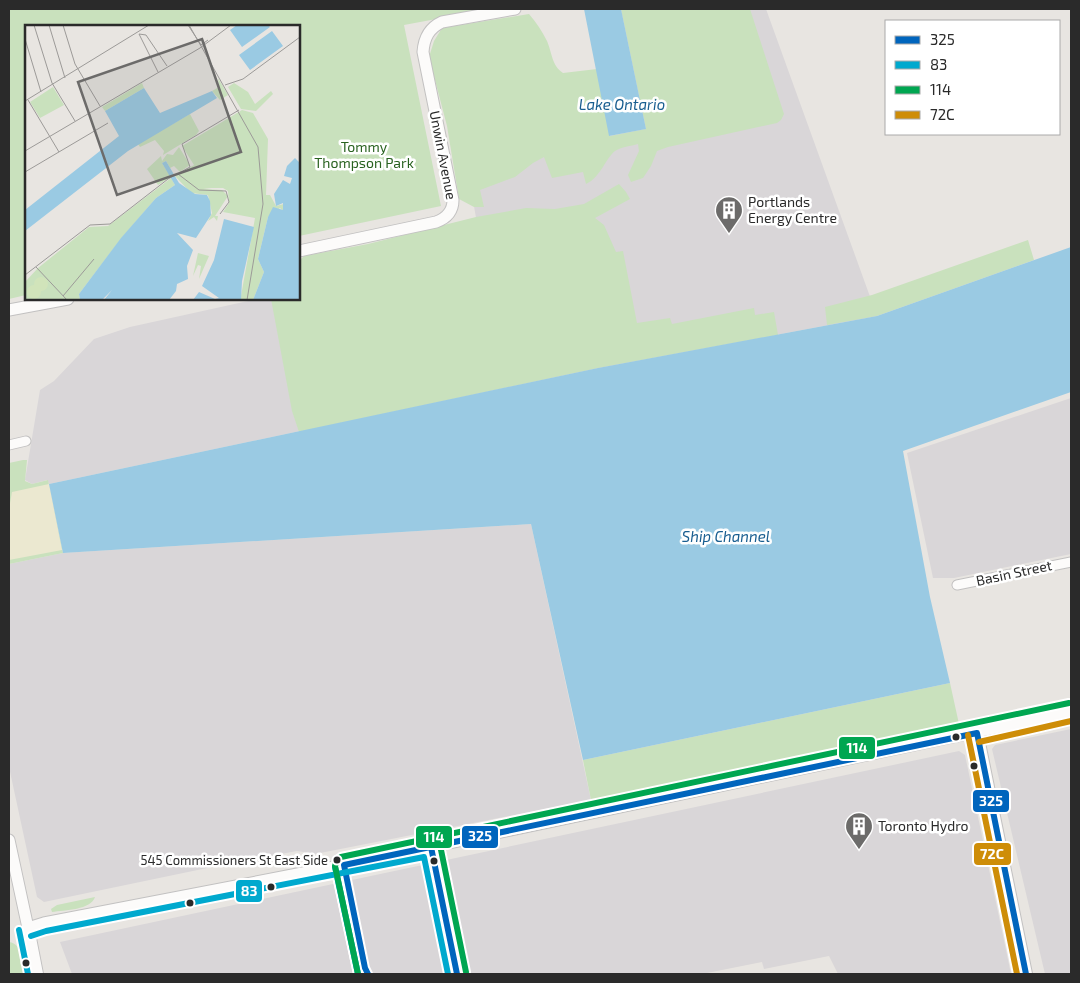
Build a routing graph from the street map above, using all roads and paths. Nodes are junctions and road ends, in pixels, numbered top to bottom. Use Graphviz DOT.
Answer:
graph roads {
  1 [pos="515,9"];
  2 [pos="300,251"];
  3 [pos="63,300"];
  4 [pos="9,310"];
  5 [pos="26,441"];
  6 [pos="9,445"];
  7 [pos="1071,562"];
  8 [pos="957,585"];
  9 [pos="1071,712"];
  10 [pos="977,732"];
  11 [pos="9,840"];
  12 [pos="28,928"];
  13 [pos="37,974"];
  14 [pos="1026,974"];
  1 -- 2 [label="street, Unwin Avenue"];
  3 -- 4 [label="street"];
  5 -- 6 [label="street"];
  7 -- 8 [label="street, Basin Street"];
  9 -- 10 [label="street"];
  10 -- 12 [label="street"];
  10 -- 14 [label="main road"];
  11 -- 12 [label="street"];
  12 -- 13 [label="main road"];
}
